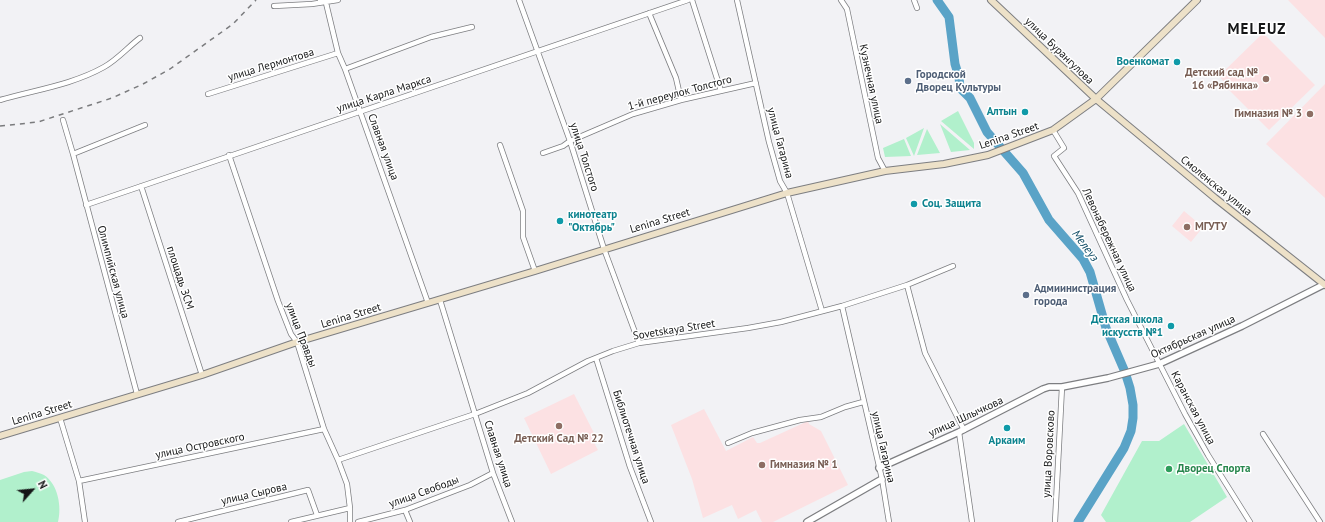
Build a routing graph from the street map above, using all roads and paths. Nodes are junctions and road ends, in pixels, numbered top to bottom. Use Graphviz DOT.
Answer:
graph roads {
  1 [pos="320,0"];
  2 [pos="338,0"];
  3 [pos="519,0"];
  4 [pos="688,0"];
  5 [pos="692,0"];
  6 [pos="737,0"];
  7 [pos="841,0"];
  8 [pos="914,0"];
  9 [pos="991,0"];
  10 [pos="1197,0"];
  11 [pos="326,2"];
  12 [pos="274,6"];
  13 [pos="917,8"];
  14 [pos="649,13"];
  15 [pos="472,27"];
  16 [pos="140,38"];
  17 [pos="537,51"];
  18 [pos="338,53"];
  19 [pos="345,69"];
  20 [pos="756,82"];
  21 [pos="721,91"];
  22 [pos="208,94"];
  23 [pos="1096,99"];
  24 [pos="0,100"];
  25 [pos="681,100"];
  26 [pos="360,111"];
  27 [pos="63,120"];
  28 [pos="145,125"];
  29 [pos="1053,130"];
  30 [pos="570,141"];
  31 [pos="500,145"];
  32 [pos="543,153"];
  33 [pos="73,154"];
  34 [pos="229,155"];
  35 [pos="885,171"];
  36 [pos="141,186"];
  37 [pos="787,193"];
  38 [pos="86,205"];
  39 [pos="604,249"];
  40 [pos="952,266"];
  41 [pos="536,271"];
  42 [pos="1325,285"];
  43 [pos="906,286"];
  44 [pos="440,300"];
  45 [pos="428,303"];
  46 [pos="842,306"];
  47 [pos="822,311"];
  48 [pos="297,342"];
  49 [pos="639,344"];
  50 [pos="596,358"];
  51 [pos="1159,364"];
  52 [pos="202,375"];
  53 [pos="1062,387"];
  54 [pos="137,394"];
  55 [pos="863,402"];
  56 [pos="475,414"];
  57 [pos="60,418"];
  58 [pos="324,429"];
  59 [pos="961,431"];
  60 [pos="1263,434"];
  61 [pos="0,436"];
  62 [pos="728,443"];
  63 [pos="338,460"];
  64 [pos="879,468"];
  65 [pos="493,473"];
  66 [pos="882,479"];
  67 [pos="79,481"];
  68 [pos="350,508"];
  69 [pos="405,510"];
  70 [pos="317,515"];
  71 [pos="85,522"];
  72 [pos="178,522"];
  73 [pos="291,522"];
  74 [pos="350,522"];
  75 [pos="358,522"];
  76 [pos="410,522"];
  77 [pos="512,522"];
  78 [pos="651,522"];
  79 [pos="807,522"];
  80 [pos="889,522"];
  81 [pos="972,522"];
  82 [pos="1055,522"];
  83 [pos="1250,522"];
  84 [pos="1320,522"];
  1 -- 11 [label="street"];
  2 -- 11 [label="street"];
  3 -- 17 [label="street, улица Толстого"];
  4 -- 14 [label="street, улица Карла Маркса"];
  5 -- 21 [label="street"];
  6 -- 20 [label="street, улица Гагарина"];
  7 -- 35 [label="street, Кузнечная улица"];
  8 -- 13 [label="street"];
  9 -- 23 [label="main road, улица Бурангулова"];
  10 -- 23 [label="main road, Lenina Street"];
  11 -- 12 [label="street"];
  11 -- 18 [label="street, Славная улица"];
  14 -- 17 [label="street, улица Карла Маркса"];
  14 -- 25 [label="street"];
  15 -- 19 [label="street"];
  16 -- 24 [label="street"];
  17 -- 26 [label="street, улица Карла Маркса"];
  17 -- 30 [label="street, улица Толстого"];
  18 -- 19 [label="street, Славная улица"];
  18 -- 22 [label="street, улица Лермонтова"];
  19 -- 26 [label="street, Славная улица"];
  20 -- 21 [label="street, 1-й переулок Толстого"];
  20 -- 37 [label="street, улица Гагарина"];
  21 -- 25 [label="street, 1-й переулок Толстого"];
  23 -- 29 [label="main road, Lenina Street"];
  23 -- 42 [label="main road, Смоленская улица"];
  25 -- 30 [label="street, 1-й переулок Толстого"];
  26 -- 34 [label="street, улица Карла Маркса"];
  26 -- 45 [label="street, Славная улица"];
  27 -- 33 [label="street, Олимпийская улица"];
  28 -- 33 [label="street"];
  29 -- 35 [label="main road, Lenina Street"];
  29 -- 51 [label="street, Левонабережная улица"];
  30 -- 32 [label="street, 1-й переулок Толстого"];
  30 -- 39 [label="street, улица Толстого"];
  31 -- 41 [label="street"];
  33 -- 38 [label="street, Олимпийская улица"];
  34 -- 36 [label="street, улица Карла Маркса"];
  34 -- 48 [label="street, улица Правды"];
  35 -- 37 [label="main road, Lenina Street"];
  36 -- 38 [label="street, улица Карла Маркса"];
  36 -- 52 [label="street, площадь ЗСМ"];
  37 -- 39 [label="main road, Lenina Street"];
  37 -- 47 [label="street, улица Гагарина"];
  38 -- 54 [label="street, Олимпийская улица"];
  39 -- 41 [label="main road, Lenina Street"];
  39 -- 49 [label="street, улица Толстого"];
  40 -- 43 [label="street, Sovetskaya Street"];
  41 -- 44 [label="main road, Lenina Street"];
  42 -- 51 [label="street, Октябрьская улица"];
  43 -- 46 [label="street, Sovetskaya Street"];
  43 -- 59 [label="street"];
  44 -- 45 [label="main road, Lenina Street"];
  44 -- 56 [label="street, Славная улица"];
  45 -- 48 [label="main road, Lenina Street"];
  46 -- 47 [label="street, Sovetskaya Street"];
  46 -- 55 [label="street, улица Гагарина"];
  47 -- 49 [label="street, Sovetskaya Street"];
  48 -- 52 [label="main road, Lenina Street"];
  48 -- 58 [label="street, улица Правды"];
  49 -- 50 [label="street, Sovetskaya Street"];
  50 -- 56 [label="street, Sovetskaya Street"];
  50 -- 78 [label="street, Библиотечная улица"];
  51 -- 53 [label="street, Октябрьская улица"];
  51 -- 83 [label="street, Каранская улица"];
  52 -- 54 [label="main road, Lenina Street"];
  53 -- 59 [label="street, улица Шлычкова"];
  53 -- 82 [label="street, улица Воровсково"];
  54 -- 57 [label="main road, Lenina Street"];
  55 -- 62 [label="street"];
  55 -- 64 [label="street, улица Гагарина"];
  56 -- 63 [label="street, Sovetskaya Street"];
  56 -- 65 [label="street, Славная улица"];
  57 -- 61 [label="main road, Lenina Street"];
  57 -- 67 [label="street"];
  58 -- 63 [label="street, улица Правды"];
  58 -- 67 [label="street, улица Островского"];
  59 -- 64 [label="street, улица Шлычкова"];
  59 -- 81 [label="street"];
  60 -- 84 [label="street"];
  63 -- 68 [label="street, улица Правды"];
  64 -- 66 [label="street, улица Гагарина"];
  65 -- 69 [label="street, улица Свободы"];
  65 -- 77 [label="street, Славная улица"];
  66 -- 79 [label="street"];
  66 -- 80 [label="street, улица Гагарина"];
  67 -- 71 [label="street"];
  68 -- 70 [label="street"];
  68 -- 74 [label="street, улица Правды"];
  69 -- 75 [label="street, улица Свободы"];
  69 -- 76 [label="street"];
  70 -- 72 [label="street, улица Сырова"];
  70 -- 73 [label="street"];
}
